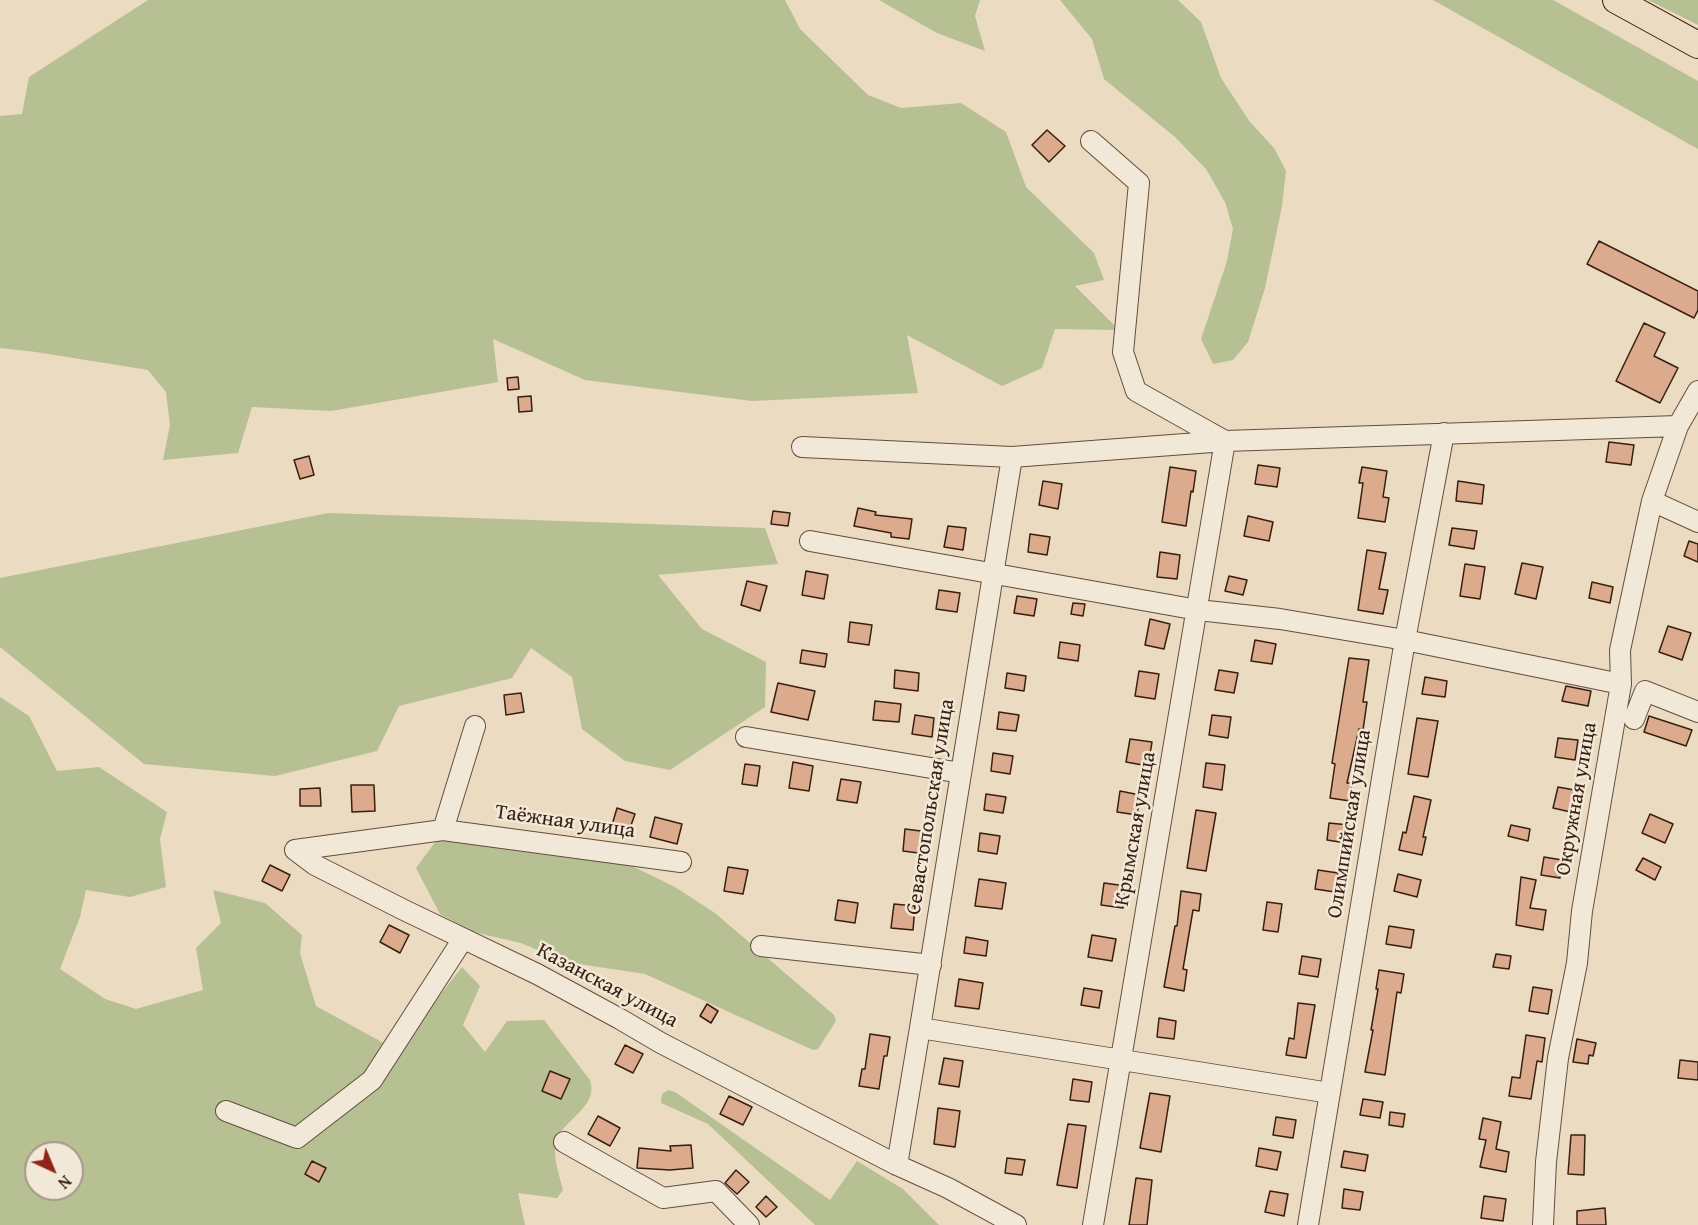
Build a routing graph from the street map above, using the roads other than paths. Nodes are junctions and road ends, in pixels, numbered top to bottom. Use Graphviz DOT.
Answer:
graph roads {
  1 [pos="1616,0"];
  2 [pos="1698,45"];
  3 [pos="1090,141"];
  4 [pos="1698,391"];
  5 [pos="1678,426"];
  6 [pos="1444,433"];
  7 [pos="1225,441"];
  8 [pos="802,447"];
  9 [pos="1012,457"];
  10 [pos="1652,501"];
  11 [pos="1698,522"];
  12 [pos="810,541"];
  13 [pos="993,573"];
  14 [pos="1198,610"];
  15 [pos="1404,640"];
  16 [pos="1620,684"];
  17 [pos="1698,712"];
  18 [pos="1634,719"];
  19 [pos="475,726"];
  20 [pos="746,737"];
  21 [pos="961,773"];
  22 [pos="443,830"];
  23 [pos="295,850"];
  24 [pos="681,862"];
  25 [pos="463,939"];
  26 [pos="761,946"];
  27 [pos="931,965"];
  28 [pos="920,1028"];
  29 [pos="1120,1059"];
  30 [pos="1330,1093"];
  31 [pos="226,1111"];
  32 [pos="564,1142"];
  33 [pos="897,1165"];
  34 [pos="749,1225"];
  35 [pos="1016,1225"];
  36 [pos="1093,1225"];
  37 [pos="1308,1225"];
  38 [pos="1543,1225"];
  1 -- 2 [label="main road"];
  3 -- 7 [label="street"];
  4 -- 5 [label="street, Окружная улица"];
  5 -- 6 [label="street"];
  5 -- 10 [label="street, Окружная улица"];
  6 -- 7 [label="street"];
  6 -- 15 [label="street, Олимпийская улица"];
  7 -- 9 [label="street"];
  7 -- 14 [label="street, Крымская улица"];
  8 -- 9 [label="street"];
  9 -- 13 [label="street, Севастопольская улица"];
  10 -- 11 [label="street"];
  10 -- 16 [label="street, Окружная улица"];
  12 -- 13 [label="street"];
  13 -- 14 [label="street"];
  13 -- 21 [label="street, Севастопольская улица"];
  14 -- 15 [label="street"];
  14 -- 29 [label="street, Крымская улица"];
  15 -- 16 [label="street"];
  15 -- 30 [label="street, Олимпийская улица"];
  16 -- 38 [label="street, Окружная улица"];
  17 -- 18 [label="street"];
  19 -- 22 [label="street"];
  20 -- 21 [label="street"];
  21 -- 27 [label="street, Севастопольская улица"];
  22 -- 23 [label="street, Таёжная улица"];
  22 -- 24 [label="street, Таёжная улица"];
  23 -- 25 [label="street, Казанская улица"];
  25 -- 31 [label="street"];
  25 -- 33 [label="street, Казанская улица"];
  26 -- 27 [label="street"];
  27 -- 28 [label="street, Севастопольская улица"];
  28 -- 29 [label="street"];
  28 -- 33 [label="street, Севастопольская улица"];
  29 -- 30 [label="street"];
  29 -- 36 [label="street, Крымская улица"];
  30 -- 37 [label="street, Олимпийская улица"];
  32 -- 34 [label="street"];
  33 -- 35 [label="street, Казанская улица"];
}
